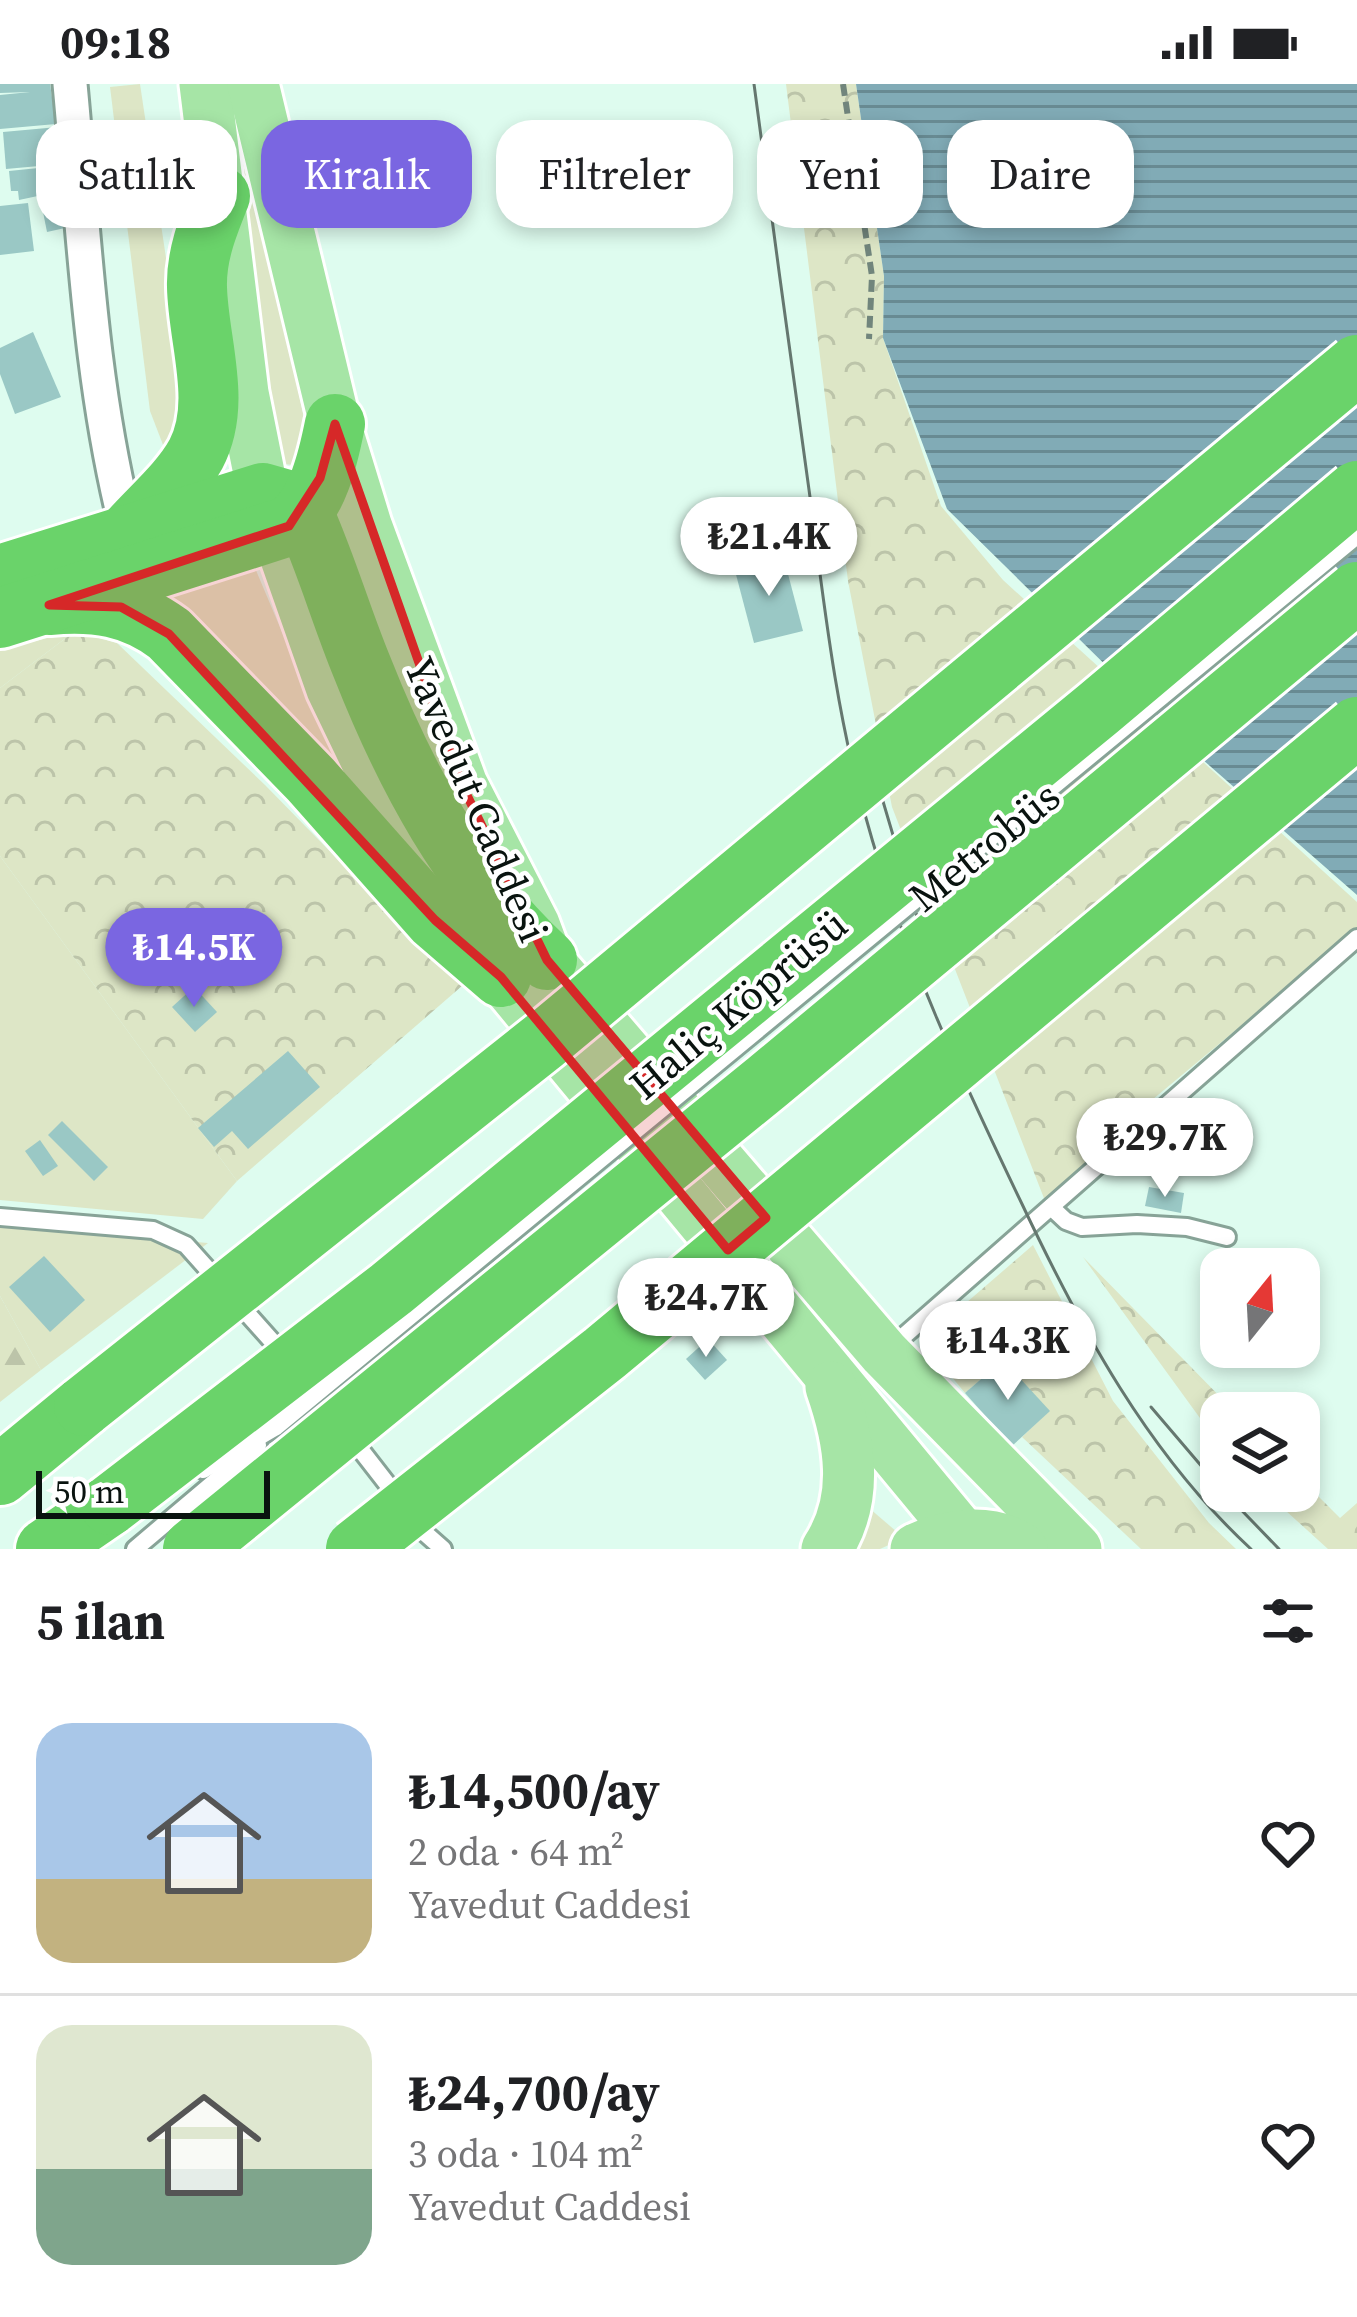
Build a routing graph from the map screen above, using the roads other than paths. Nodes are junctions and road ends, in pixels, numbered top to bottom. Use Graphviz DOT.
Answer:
graph roads {
  1 [pos="70,84"];
  2 [pos="206,84"];
  3 [pos="253,84"];
  4 [pos="210,120"];
  5 [pos="207,228"];
  6 [pos="224,228"];
  7 [pos="1357,364"];
  8 [pos="334,424"];
  9 [pos="1357,491"];
  10 [pos="280,513"];
  11 [pos="128,532"];
  12 [pos="1357,536"];
  13 [pos="1357,592"];
  14 [pos="16,599"];
  15 [pos="1357,727"];
  16 [pos="1357,938"];
  17 [pos="524,968"];
  18 [pos="1051,1207"];
  19 [pos="0,1217"];
  20 [pos="1227,1237"];
  21 [pos="884,1353"];
  22 [pos="819,1359"];
  23 [pos="84,1406"];
  24 [pos="276,1427"];
  25 [pos="958,1431"];
  26 [pos="0,1439"];
  27 [pos="0,1475"];
  28 [pos="171,1493"];
  29 [pos="123,1527"];
  30 [pos="954,1546"];
  31 [pos="46,1549"];
  32 [pos="193,1549"];
  33 [pos="356,1549"];
  34 [pos="443,1549"];
  35 [pos="827,1549"];
  36 [pos="1022,1549"];
  37 [pos="1076,1549"];
  1 -- 11 [label="street"];
  2 -- 4 [label="main road"];
  3 -- 8 [label="main road, Yavedut Caddesi"];
  5 -- 11 [label="highway"];
  6 -- 10 [label="main road"];
  7 -- 23 [label="highway, bridge"];
  8 -- 10 [label="highway"];
  8 -- 17 [label="main road, Yavedut Caddesi"];
  9 -- 29 [label="highway, Haliç Köprüsü, bridge"];
  10 -- 11 [label="highway"];
  10 -- 14 [label="highway"];
  10 -- 17 [label="highway"];
  11 -- 14 [label="highway"];
  12 -- 24 [label="lane, Metrobüs, bridge"];
  13 -- 32 [label="highway, Haliç Köprüsü, bridge"];
  14 -- 17 [label="highway"];
  15 -- 33 [label="highway, bridge"];
  16 -- 18 [label="lane"];
  17 -- 21 [label="main road, Yavedut Caddesi"];
  17 -- 22 [label="main road, Yavedut Caddesi"];
  18 -- 20 [label="lane"];
  18 -- 21 [label="lane"];
  19 -- 34 [label="lane"];
  21 -- 25 [label="main road, Yavedut Caddesi"];
  22 -- 30 [label="main road, Yavedut Caddesi"];
  22 -- 35 [label="main road"];
  23 -- 26 [label="highway"];
  23 -- 27 [label="highway"];
  24 -- 28 [label="lane, Metrobüs"];
  24 -- 29 [label="lane, Metrobüs"];
  25 -- 30 [label="main road"];
  25 -- 37 [label="main road, Yavedut Caddesi"];
  29 -- 31 [label="highway, Haliç Köprüsü"];
  30 -- 36 [label="main road"];
}
